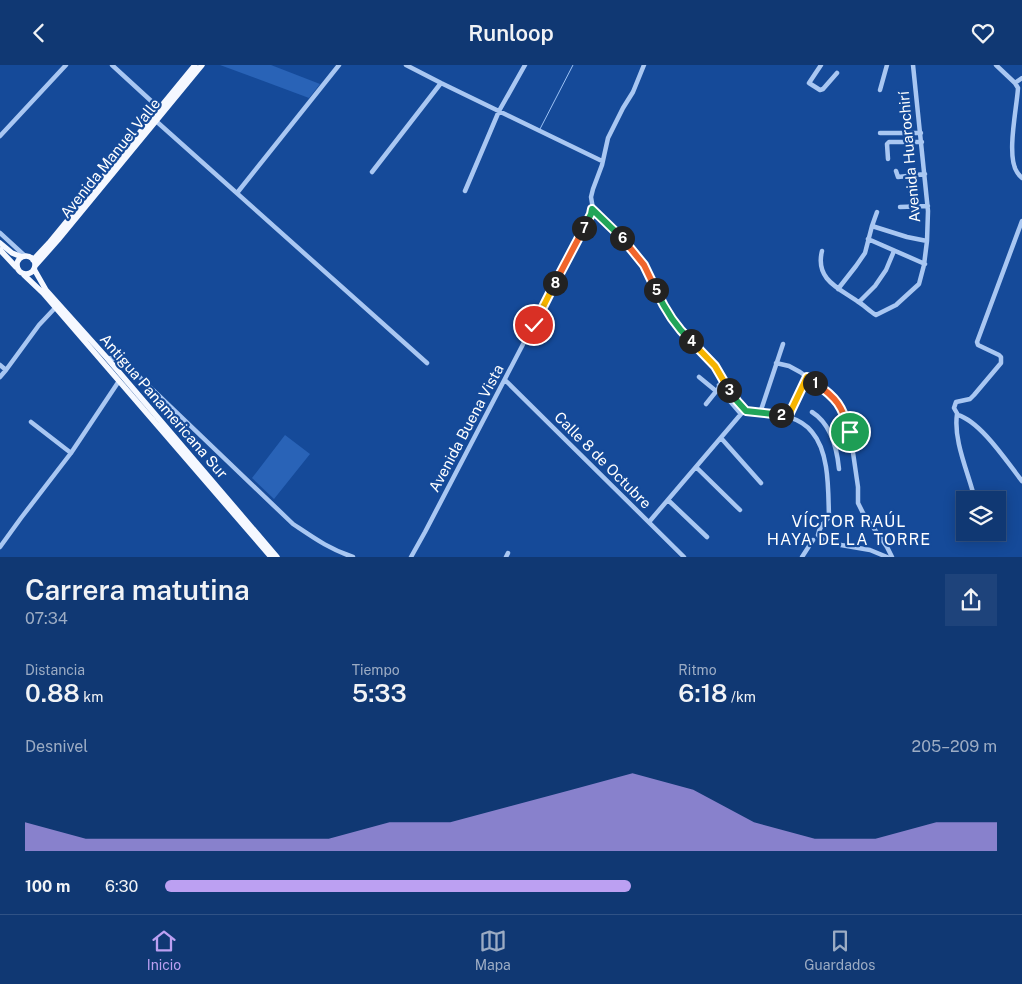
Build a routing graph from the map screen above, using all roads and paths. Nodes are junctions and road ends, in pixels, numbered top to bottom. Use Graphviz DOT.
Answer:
graph roads {
  1 [pos="66,65"];
  2 [pos="112,65"];
  3 [pos="195,65"];
  4 [pos="202,65"];
  5 [pos="339,65"];
  6 [pos="406,65"];
  7 [pos="525,65"];
  8 [pos="644,65"];
  9 [pos="821,65"];
  10 [pos="887,65"];
  11 [pos="914,65"];
  12 [pos="996,65"];
  13 [pos="837,73"];
  14 [pos="1022,78"];
  15 [pos="441,83"];
  16 [pos="1015,83"];
  17 [pos="880,90"];
  18 [pos="162,110"];
  19 [pos="499,111"];
  20 [pos="156,121"];
  21 [pos="880,133"];
  22 [pos="921,133"];
  23 [pos="0,137"];
  24 [pos="922,142"];
  25 [pos="888,159"];
  26 [pos="602,161"];
  27 [pos="896,171"];
  28 [pos="372,172"];
  29 [pos="925,173"];
  30 [pos="1022,178"];
  31 [pos="465,191"];
  32 [pos="237,193"];
  33 [pos="928,206"];
  34 [pos="900,207"];
  35 [pos="592,209"];
  36 [pos="877,212"];
  37 [pos="1022,221"];
  38 [pos="872,226"];
  39 [pos="0,233"];
  40 [pos="868,239"];
  41 [pos="927,241"];
  42 [pos="0,243"];
  43 [pos="51,245"];
  44 [pos="0,251"];
  45 [pos="822,251"];
  46 [pos="894,251"];
  47 [pos="24,256"];
  48 [pos="924,264"];
  49 [pos="34,265"];
  50 [pos="16,267"];
  51 [pos="24,275"];
  52 [pos="838,289"];
  53 [pos="859,302"];
  54 [pos="56,308"];
  55 [pos="783,344"];
  56 [pos="96,350"];
  57 [pos="107,358"];
  58 [pos="427,363"];
  59 [pos="776,363"];
  60 [pos="0,365"];
  61 [pos="6,370"];
  62 [pos="0,377"];
  63 [pos="699,377"];
  64 [pos="807,377"];
  65 [pos="723,378"];
  66 [pos="505,380"];
  67 [pos="119,381"];
  68 [pos="719,385"];
  69 [pos="716,391"];
  70 [pos="706,404"];
  71 [pos="812,412"];
  72 [pos="760,413"];
  73 [pos="957,414"];
  74 [pos="788,417"];
  75 [pos="31,422"];
  76 [pos="721,438"];
  77 [pos="71,453"];
  78 [pos="696,467"];
  79 [pos="839,469"];
  80 [pos="1022,481"];
  81 [pos="762,483"];
  82 [pos="972,491"];
  83 [pos="219,492"];
  84 [pos="668,500"];
  85 [pos="740,509"];
  86 [pos="649,522"];
  87 [pos="707,537"];
  88 [pos="813,540"];
  89 [pos="0,547"];
  90 [pos="271,557"];
  91 [pos="278,557"];
  92 [pos="353,557"];
  93 [pos="411,557"];
  94 [pos="684,557"];
  95 [pos="802,557"];
  96 [pos="886,557"];
  97 [pos="892,557"];
  1 -- 23 [label="street"];
  2 -- 18 [label="street"];
  3 -- 18 [label="main road, Avenida Manuel Valle"];
  4 -- 18 [label="main road, Avenida Manuel Valle"];
  5 -- 32 [label="street"];
  6 -- 15 [label="street"];
  7 -- 19 [label="street"];
  8 -- 26 [label="street, Avenida Buena Vista"];
  9 -- 13 [label="street"];
  10 -- 17 [label="street"];
  11 -- 22 [label="street, Avenida Huarochirí"];
  12 -- 16 [label="street"];
  14 -- 16 [label="street"];
  15 -- 19 [label="street"];
  15 -- 28 [label="street"];
  16 -- 30 [label="street"];
  18 -- 20 [label="main road, Avenida Manuel Valle"];
  18 -- 43 [label="main road, Avenida Manuel Valle"];
  19 -- 26 [label="street"];
  19 -- 31 [label="street"];
  20 -- 32 [label="street"];
  20 -- 43 [label="main road, Avenida Manuel Valle"];
  21 -- 22 [label="street"];
  22 -- 24 [label="street, Avenida Huarochirí"];
  24 -- 25 [label="street"];
  24 -- 29 [label="street, Avenida Huarochirí"];
  26 -- 35 [label="street, Avenida Buena Vista"];
  27 -- 29 [label="street"];
  29 -- 33 [label="street, Avenida Huarochirí"];
  32 -- 58 [label="street"];
  33 -- 34 [label="street"];
  33 -- 41 [label="street, Avenida Huarochirí"];
  35 -- 65 [label="street"];
  35 -- 66 [label="street, Avenida Buena Vista"];
  36 -- 38 [label="street"];
  37 -- 73 [label="street"];
  38 -- 40 [label="street"];
  38 -- 41 [label="street"];
  39 -- 47 [label="street"];
  40 -- 46 [label="street"];
  40 -- 52 [label="street"];
  41 -- 48 [label="street, Avenida Huarochirí"];
  42 -- 47 [label="main road"];
  43 -- 49 [label="main road, Avenida Manuel Valle"];
  44 -- 50 [label="main road"];
  45 -- 52 [label="street"];
  46 -- 48 [label="street"];
  46 -- 53 [label="street"];
  47 -- 49 [label="main road"];
  47 -- 50 [label="main road"];
  48 -- 53 [label="street, Avenida Huarochirí"];
  49 -- 51 [label="main road"];
  49 -- 56 [label="main road, Antigua Panamericana Sur"];
  50 -- 51 [label="main road"];
  51 -- 54 [label="main road, Antigua Panamericana Sur"];
  52 -- 53 [label="street"];
  54 -- 56 [label="main road, Antigua Panamericana Sur"];
  54 -- 61 [label="street"];
  55 -- 59 [label="street"];
  56 -- 57 [label="main road, Antigua Panamericana Sur"];
  56 -- 67 [label="main road, Antigua Panamericana Sur"];
  57 -- 83 [label="main road, Antigua Panamericana Sur"];
  57 -- 92 [label="street"];
  59 -- 64 [label="street"];
  59 -- 72 [label="street"];
  60 -- 61 [label="street"];
  61 -- 62 [label="street"];
  63 -- 69 [label="street"];
  64 -- 74 [label="street"];
  64 -- 97 [label="street"];
  65 -- 68 [label="street"];
  65 -- 72 [label="street"];
  66 -- 86 [label="street, Calle 8 de Octubre"];
  66 -- 93 [label="street, Avenida Buena Vista"];
  67 -- 77 [label="street"];
  67 -- 83 [label="main road, Antigua Panamericana Sur"];
  68 -- 69 [label="street"];
  68 -- 76 [label="street"];
  69 -- 70 [label="street"];
  71 -- 79 [label="street"];
  72 -- 74 [label="street"];
  73 -- 80 [label="street"];
  73 -- 82 [label="street"];
  74 -- 96 [label="street"];
  75 -- 77 [label="street"];
  76 -- 78 [label="street"];
  76 -- 81 [label="street"];
  77 -- 89 [label="street"];
  78 -- 84 [label="street"];
  78 -- 85 [label="street"];
  83 -- 90 [label="main road, Antigua Panamericana Sur"];
  83 -- 91 [label="main road, Antigua Panamericana Sur"];
  84 -- 86 [label="street"];
  84 -- 87 [label="street"];
  86 -- 94 [label="street, Calle 8 de Octubre"];
  88 -- 95 [label="street"];
}
